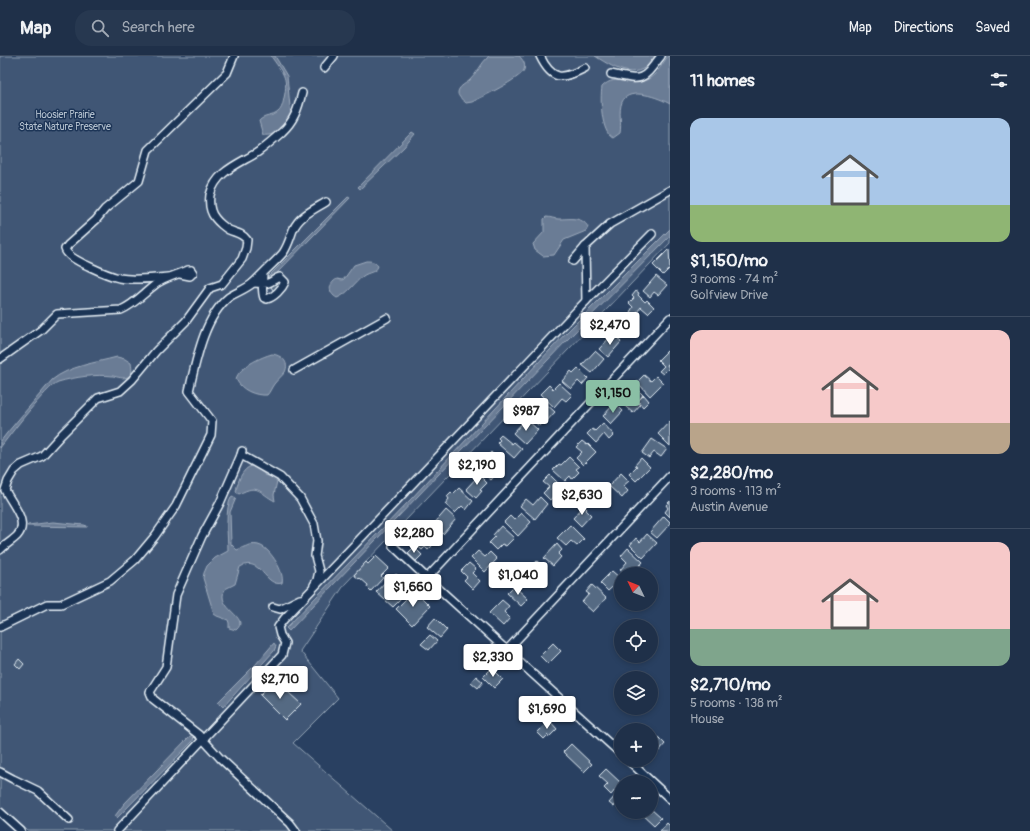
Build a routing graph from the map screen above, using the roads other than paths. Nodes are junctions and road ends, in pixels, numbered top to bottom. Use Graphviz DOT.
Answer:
graph roads {
  1 [pos="234,56"];
  2 [pos="334,56"];
  3 [pos="540,56"];
  4 [pos="661,56"];
  5 [pos="324,68"];
  6 [pos="585,68"];
  7 [pos="611,74"];
  8 [pos="302,93"];
  9 [pos="670,190"];
  10 [pos="326,202"];
  11 [pos="652,234"];
  12 [pos="586,247"];
  13 [pos="573,261"];
  14 [pos="263,273"];
  15 [pos="180,274"];
  16 [pos="168,277"];
  17 [pos="254,283"];
  18 [pos="586,301"];
  19 [pos="387,318"];
  20 [pos="670,318"];
  21 [pos="0,359"];
  22 [pos="294,370"];
  23 [pos="670,476"];
  24 [pos="393,546"];
  25 [pos="0,550"];
  26 [pos="427,578"];
  27 [pos="306,597"];
  28 [pos="273,607"];
  29 [pos="0,626"];
  30 [pos="507,650"];
  31 [pos="203,739"];
  32 [pos="614,748"];
  33 [pos="636,767"];
  34 [pos="0,772"];
  35 [pos="670,798"];
  36 [pos="0,812"];
  37 [pos="69,820"];
  38 [pos="21,831"];
  39 [pos="117,831"];
  40 [pos="296,831"];
  1 -- 16 [label="street"];
  2 -- 5 [label="street"];
  3 -- 6 [label="street"];
  4 -- 7 [label="street"];
  8 -- 25 [label="street"];
  9 -- 12 [label="street"];
  10 -- 14 [label="street"];
  11 -- 18 [label="street"];
  12 -- 13 [label="street"];
  12 -- 18 [label="street"];
  14 -- 17 [label="street"];
  14 -- 17 [label="street"];
  15 -- 16 [label="street"];
  16 -- 21 [label="street"];
  17 -- 29 [label="street"];
  18 -- 27 [label="street"];
  19 -- 22 [label="street"];
  20 -- 26 [label="street"];
  23 -- 30 [label="street"];
  24 -- 26 [label="street"];
  26 -- 30 [label="street"];
  27 -- 28 [label="street"];
  27 -- 31 [label="street"];
  27 -- 31 [label="street"];
  30 -- 32 [label="street"];
  31 -- 39 [label="street"];
  31 -- 40 [label="street"];
  33 -- 35 [label="street"];
  34 -- 37 [label="street"];
  36 -- 38 [label="street"];
}
